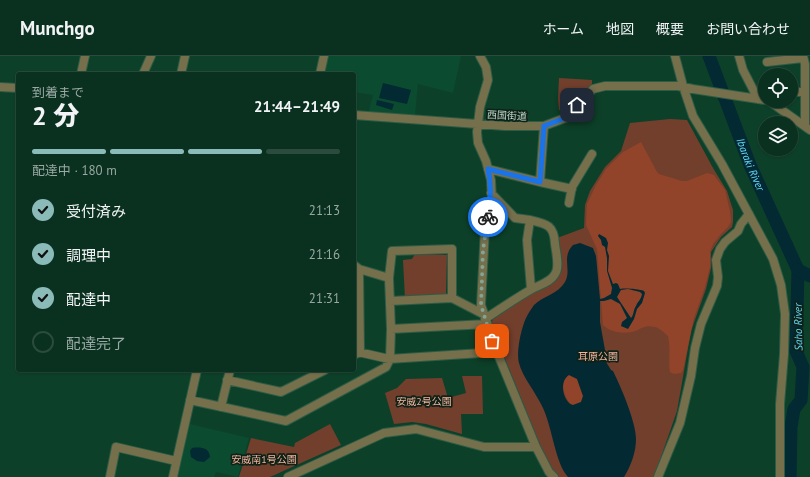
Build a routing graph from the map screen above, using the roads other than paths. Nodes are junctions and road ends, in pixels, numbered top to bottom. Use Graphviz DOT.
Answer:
graph roads {
  1 [pos="85,56"];
  2 [pos="151,56"];
  3 [pos="185,56"];
  4 [pos="324,56"];
  5 [pos="480,56"];
  6 [pos="675,56"];
  7 [pos="739,56"];
  8 [pos="803,57"];
  9 [pos="767,62"];
  10 [pos="81,72"];
  11 [pos="144,72"];
  12 [pos="181,72"];
  13 [pos="320,72"];
  14 [pos="683,86"];
  15 [pos="0,87"];
  16 [pos="16,88"];
  17 [pos="798,92"];
  18 [pos="804,92"];
  19 [pos="758,94"];
  20 [pos="758,99"];
  21 [pos="779,108"];
  22 [pos="356,115"];
  23 [pos="479,123"];
  24 [pos="544,126"];
  25 [pos="807,128"];
  26 [pos="592,154"];
  27 [pos="488,169"];
  28 [pos="540,182"];
  29 [pos="572,189"];
  30 [pos="491,193"];
  31 [pos="570,203"];
  32 [pos="749,214"];
  33 [pos="530,220"];
  34 [pos="356,267"];
  35 [pos="389,278"];
  36 [pos="357,287"];
  37 [pos="531,289"];
  38 [pos="452,298"];
  39 [pos="390,301"];
  40 [pos="485,319"];
  41 [pos="357,320"];
  42 [pos="391,329"];
  43 [pos="497,352"];
  44 [pos="356,353"];
  45 [pos="390,359"];
  46 [pos="197,372"];
  47 [pos="229,372"];
  48 [pos="321,372"];
  49 [pos="227,380"];
  50 [pos="190,400"];
  51 [pos="221,407"];
  52 [pos="536,447"];
  53 [pos="176,461"];
  54 [pos="660,476"];
  55 [pos="110,477"];
  56 [pos="173,477"];
  57 [pos="288,477"];
  58 [pos="554,477"];
  59 [pos="780,477"];
  1 -- 10 [label="street"];
  2 -- 11 [label="street"];
  3 -- 12 [label="street"];
  4 -- 13 [label="street"];
  5 -- 23 [label="street"];
  6 -- 14 [label="street"];
  7 -- 19 [label="street"];
  8 -- 9 [label="street"];
  8 -- 18 [label="street"];
  14 -- 20 [label="street, 西国街道"];
  14 -- 24 [label="street, 西国街道"];
  14 -- 32 [label="street"];
  15 -- 16 [label="street"];
  17 -- 18 [label="street"];
  18 -- 25 [label="street"];
  21 -- 25 [label="street"];
  22 -- 23 [label="street, 西国街道"];
  23 -- 24 [label="street, 西国街道"];
  23 -- 27 [label="street"];
  24 -- 28 [label="street"];
  26 -- 29 [label="street"];
  27 -- 28 [label="street"];
  27 -- 30 [label="street"];
  28 -- 29 [label="street"];
  29 -- 31 [label="street"];
  30 -- 33 [label="street"];
  30 -- 40 [label="street"];
  32 -- 54 [label="street"];
  32 -- 59 [label="street"];
  33 -- 37 [label="street"];
  33 -- 37 [label="street"];
  34 -- 35 [label="street"];
  34 -- 36 [label="street"];
  35 -- 38 [label="street"];
  35 -- 39 [label="street"];
  36 -- 41 [label="street"];
  37 -- 40 [label="street"];
  38 -- 39 [label="street"];
  38 -- 40 [label="street"];
  39 -- 42 [label="street"];
  40 -- 42 [label="street"];
  40 -- 43 [label="street"];
  41 -- 44 [label="street"];
  42 -- 45 [label="street"];
  43 -- 45 [label="street"];
  43 -- 52 [label="street"];
  44 -- 45 [label="street"];
  45 -- 51 [label="street"];
  46 -- 50 [label="street"];
  47 -- 49 [label="street"];
  48 -- 49 [label="street"];
  49 -- 51 [label="street"];
  50 -- 51 [label="street"];
  50 -- 53 [label="street"];
  52 -- 57 [label="street"];
  52 -- 58 [label="street"];
  53 -- 55 [label="street"];
  53 -- 56 [label="street"];
}
